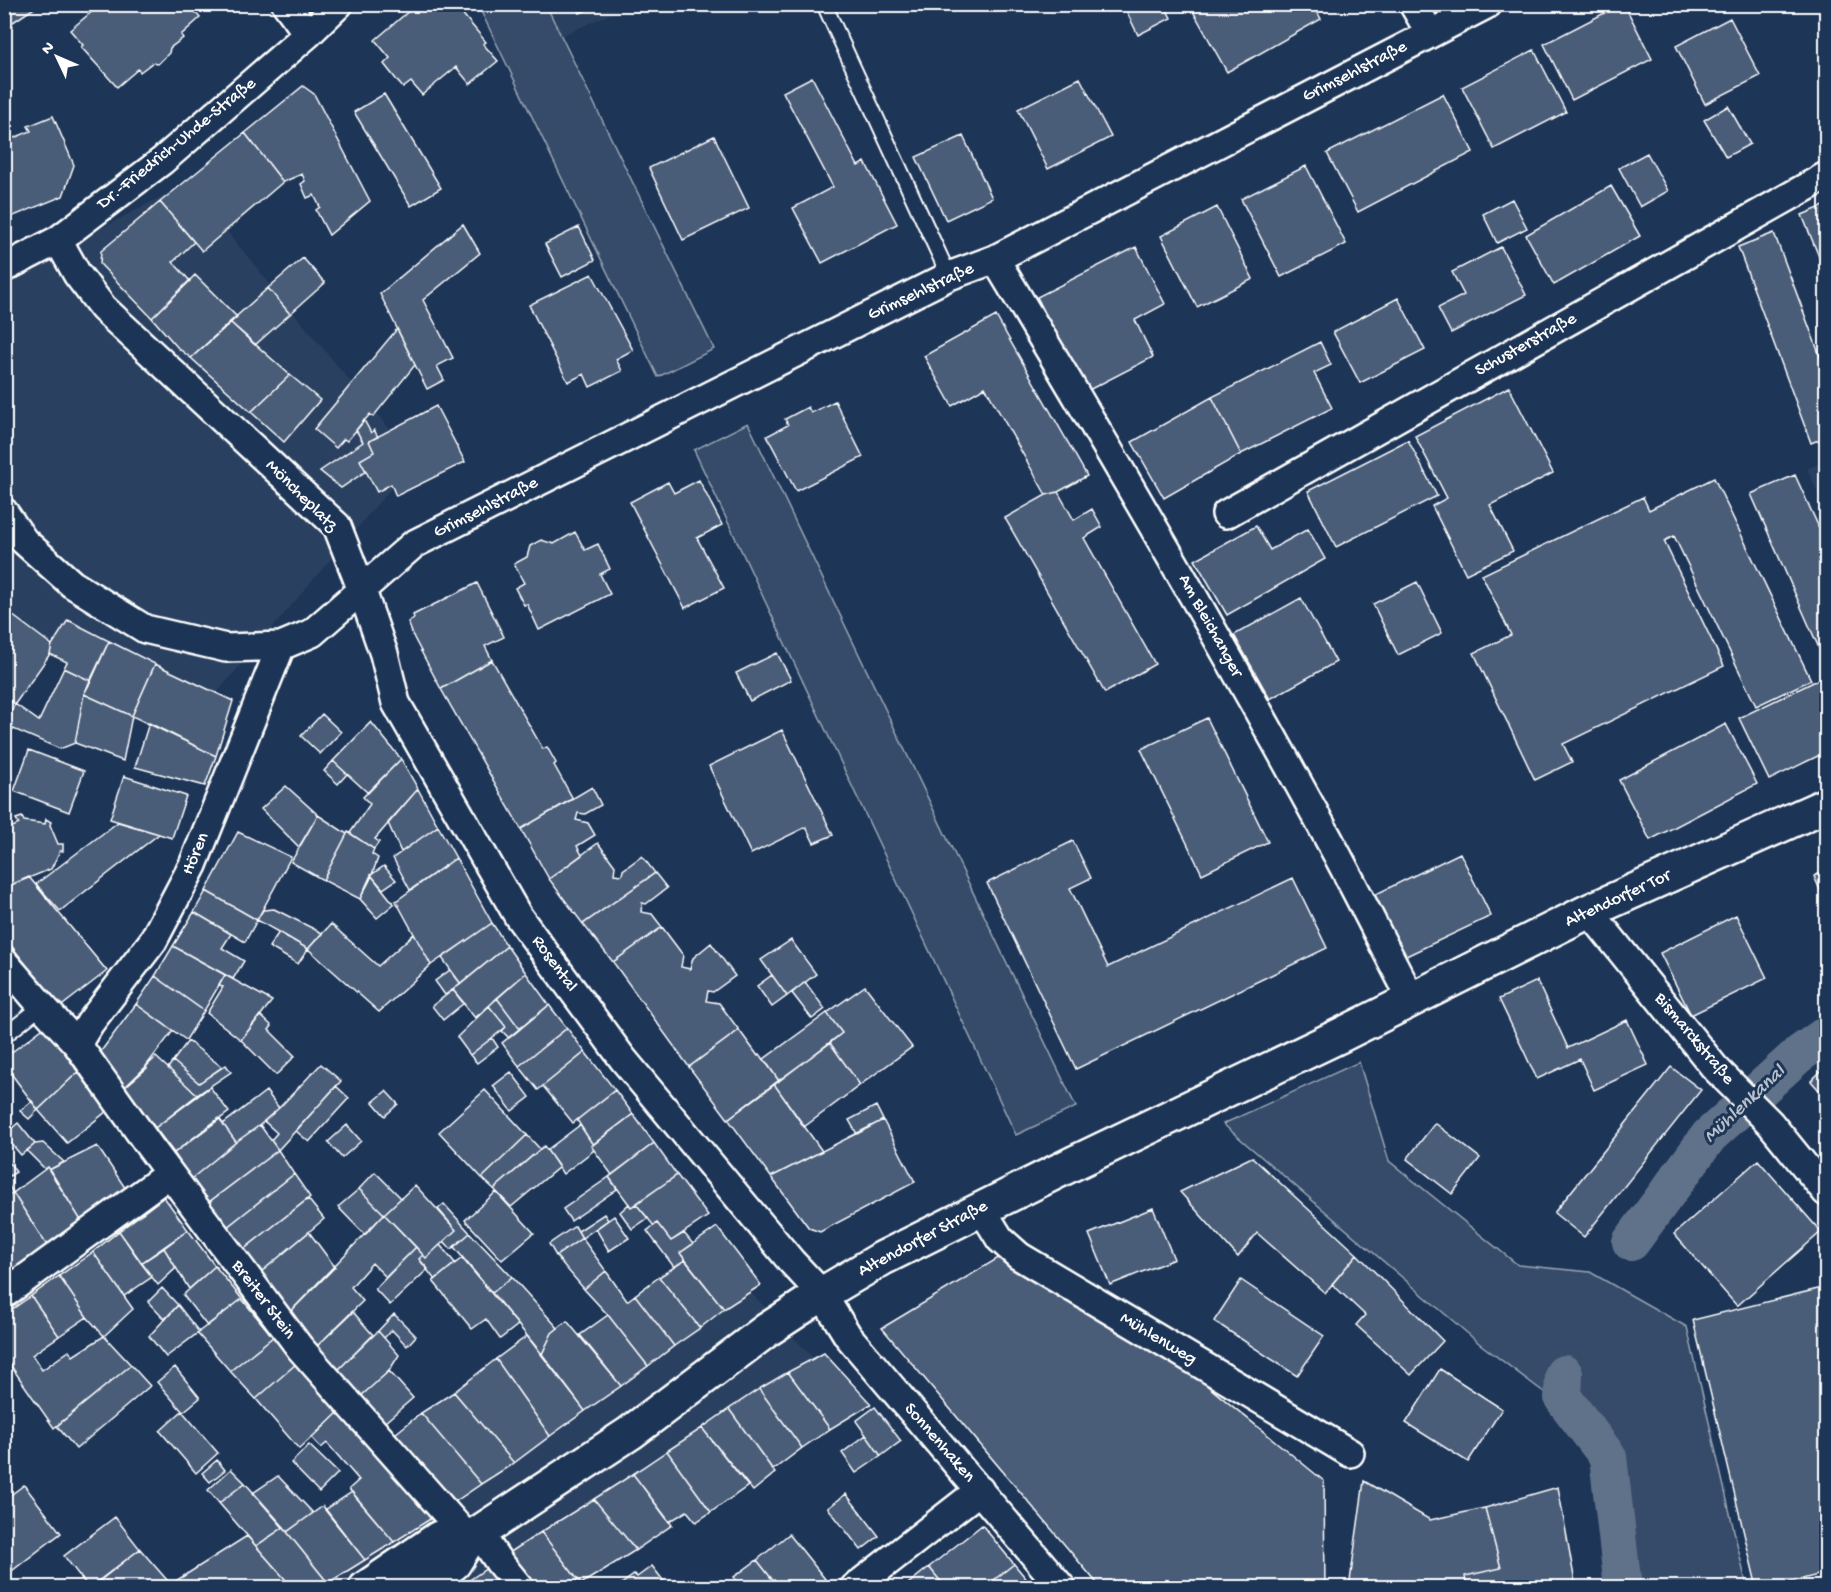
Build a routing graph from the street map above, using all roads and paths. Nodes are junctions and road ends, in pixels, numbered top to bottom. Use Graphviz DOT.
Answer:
graph roads {
  1 [pos="286,4"];
  2 [pos="339,4"];
  3 [pos="824,4"];
  4 [pos="1413,4"];
  5 [pos="1488,4"];
  6 [pos="1430,33"];
  7 [pos="308,34"];
  8 [pos="1827,176"];
  9 [pos="58,240"];
  10 [pos="995,259"];
  11 [pos="4,268"];
  12 [pos="948,276"];
  13 [pos="4,512"];
  14 [pos="1226,514"];
  15 [pos="362,588"];
  16 [pos="282,646"];
  17 [pos="1827,805"];
  18 [pos="1589,911"];
  19 [pos="4,962"];
  20 [pos="1412,1000"];
  21 [pos="42,1006"];
  22 [pos="4,1036"];
  23 [pos="77,1044"];
  24 [pos="169,1174"];
  25 [pos="1827,1192"];
  26 [pos="981,1208"];
  27 [pos="4,1294"];
  28 [pos="822,1294"];
  29 [pos="1350,1453"];
  30 [pos="980,1490"];
  31 [pos="475,1537"];
  32 [pos="366,1587"];
  33 [pos="417,1587"];
  34 [pos="520,1587"];
  35 [pos="854,1587"];
  36 [pos="1062,1587"];
  1 -- 7 [label="street"];
  2 -- 7 [label="street, Dr.-Friedrich-Uhde-Straße"];
  3 -- 12 [label="lane"];
  4 -- 6 [label="street"];
  5 -- 6 [label="street, Grimsehlstraße"];
  6 -- 10 [label="street, Grimsehlstraße"];
  7 -- 9 [label="street, Dr.-Friedrich-Uhde-Straße"];
  8 -- 14 [label="street, Schusterstraße"];
  9 -- 11 [label="street, Dr.-Friedrich-Uhde-Straße"];
  9 -- 15 [label="street, Möncheplatz"];
  10 -- 12 [label="street, Grimsehlstraße"];
  10 -- 20 [label="street, Am Bleichanger"];
  12 -- 15 [label="street, Grimsehlstraße"];
  13 -- 16 [label="street"];
  15 -- 16 [label="street"];
  15 -- 28 [label="street, Rosental"];
  16 -- 23 [label="street, Hören"];
  17 -- 18 [label="main road, Altendorfer Tor"];
  18 -- 20 [label="main road, Altendorfer Tor"];
  18 -- 25 [label="street, Bismarckstraße"];
  19 -- 21 [label="street, Breiter Stein"];
  20 -- 26 [label="main road, Altendorfer Straße"];
  21 -- 22 [label="lane"];
  21 -- 23 [label="street, Breiter Stein"];
  23 -- 24 [label="street, Breiter Stein"];
  24 -- 27 [label="street"];
  24 -- 31 [label="street, Breiter Stein"];
  26 -- 28 [label="main road, Altendorfer Straße"];
  26 -- 29 [label="street, Mühlenweg"];
  28 -- 30 [label="street, Sonnenhaken"];
  28 -- 31 [label="main road, Altendorfer Straße"];
  30 -- 35 [label="street"];
  30 -- 36 [label="street, Sonnenhaken"];
  31 -- 32 [label="main road"];
  31 -- 33 [label="main road, Altendorfer Straße"];
  31 -- 34 [label="street, Breiter Stein"];
}
